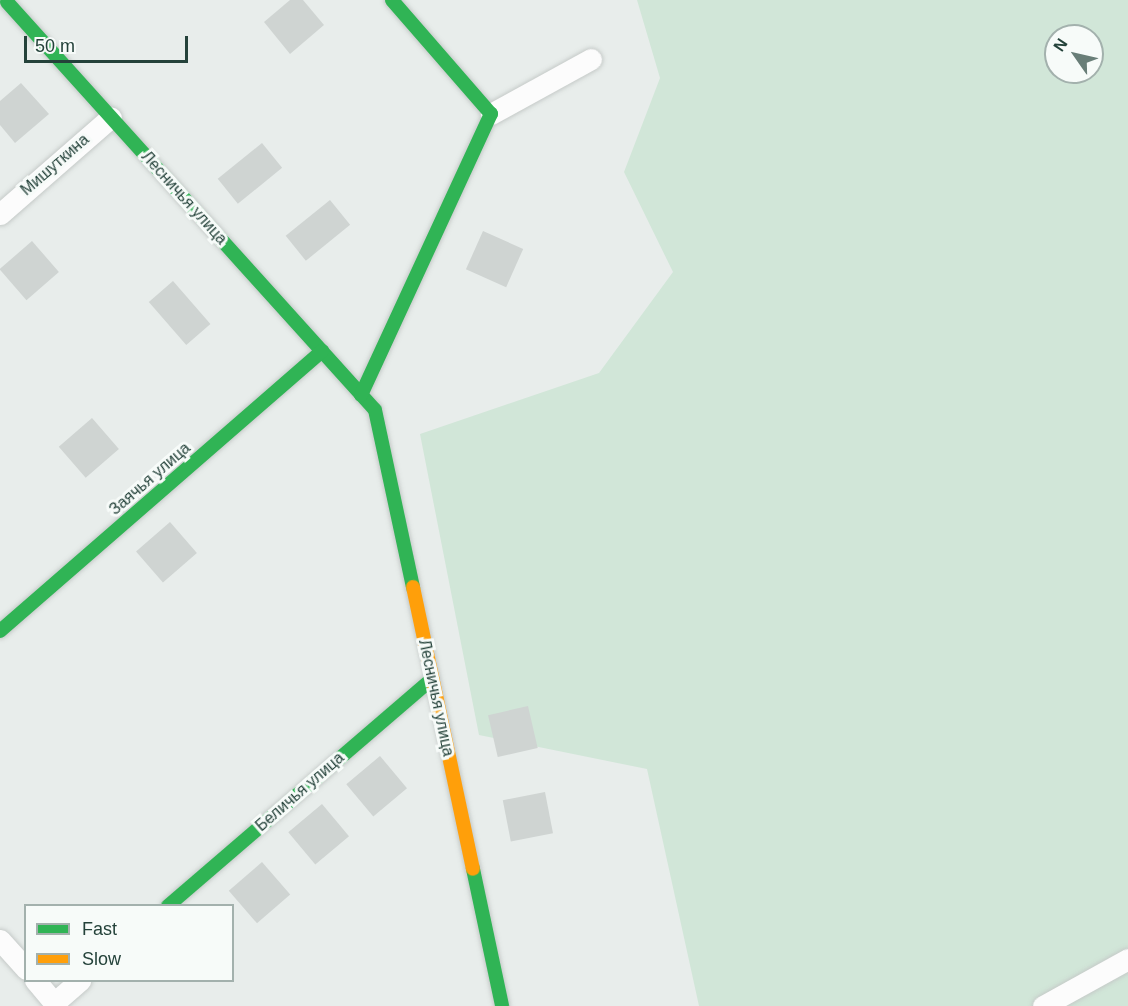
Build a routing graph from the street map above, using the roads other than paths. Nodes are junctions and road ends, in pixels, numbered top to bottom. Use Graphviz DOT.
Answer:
graph roads {
  1 [pos="392,0"];
  2 [pos="9,2"];
  3 [pos="591,59"];
  4 [pos="491,114"];
  5 [pos="111,117"];
  6 [pos="0,214"];
  7 [pos="322,351"];
  8 [pos="361,395"];
  9 [pos="0,631"];
  10 [pos="432,680"];
  11 [pos="170,904"];
  12 [pos="0,939"];
  13 [pos="1128,959"];
  14 [pos="24,967"];
  15 [pos="36,982"];
  16 [pos="79,982"];
  17 [pos="56,1004"];
  18 [pos="502,1006"];
  19 [pos="1043,1006"];
  1 -- 4 [label="street"];
  2 -- 5 [label="street, Лесничья улица"];
  3 -- 4 [label="street"];
  4 -- 8 [label="street"];
  5 -- 6 [label="street, Мишуткина"];
  5 -- 7 [label="street, Лесничья улица"];
  7 -- 8 [label="street, Лесничья улица"];
  7 -- 9 [label="street, Заячья улица"];
  8 -- 10 [label="street, Лесничья улица"];
  10 -- 11 [label="street, Беличья улица"];
  10 -- 18 [label="street, Лесничья улица"];
  12 -- 14 [label="street"];
  13 -- 19 [label="street"];
  15 -- 17 [label="street"];
  16 -- 17 [label="street"];
}
